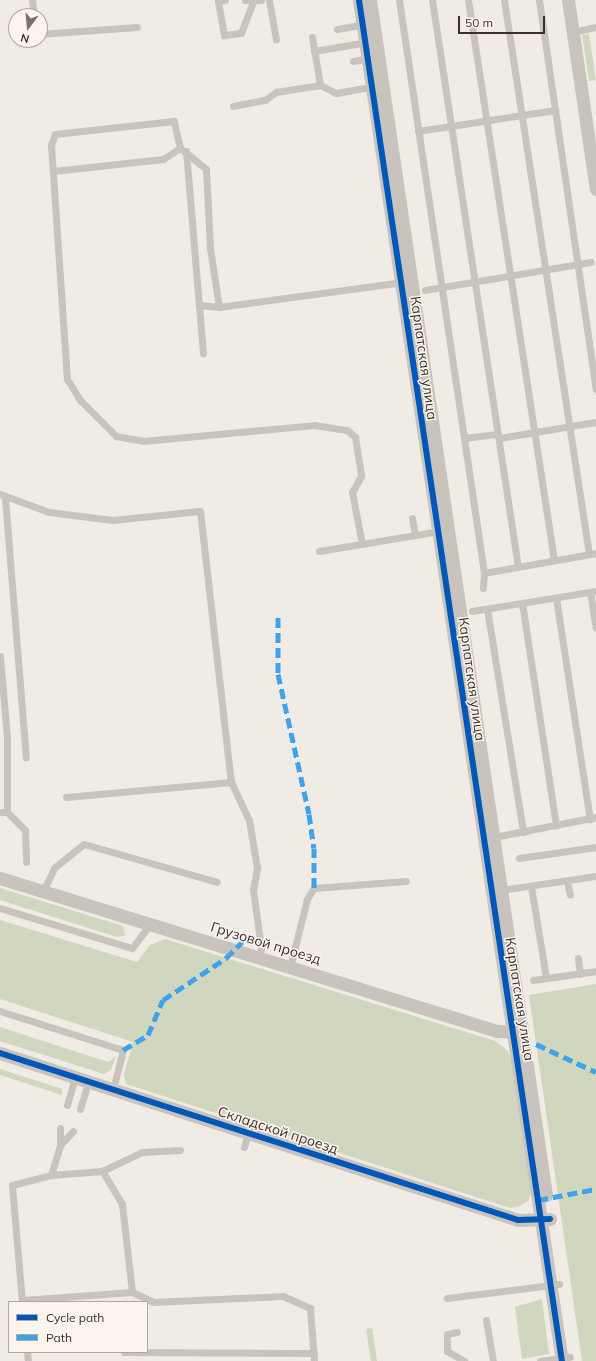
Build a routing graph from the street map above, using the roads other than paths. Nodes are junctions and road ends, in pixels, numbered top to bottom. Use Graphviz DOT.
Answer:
graph roads {
  1 [pos="225,0"];
  2 [pos="245,0"];
  3 [pos="261,0"];
  4 [pos="269,0"];
  5 [pos="359,0"];
  6 [pos="370,0"];
  7 [pos="399,0"];
  8 [pos="432,0"];
  9 [pos="468,0"];
  10 [pos="504,0"];
  11 [pos="539,0"];
  12 [pos="568,0"];
  13 [pos="253,2"];
  14 [pos="368,24"];
  15 [pos="137,27"];
  16 [pos="596,27"];
  17 [pos="337,29"];
  18 [pos="572,32"];
  19 [pos="48,33"];
  20 [pos="312,37"];
  21 [pos="276,39"];
  22 [pos="370,42"];
  23 [pos="314,51"];
  24 [pos="373,58"];
  25 [pos="353,61"];
  26 [pos="320,85"];
  27 [pos="377,86"];
  28 [pos="233,106"];
  29 [pos="555,110"];
  30 [pos="522,115"];
  31 [pos="486,120"];
  32 [pos="451,126"];
  33 [pos="418,131"];
  34 [pos="592,138"];
  35 [pos="183,149"];
  36 [pos="53,171"];
  37 [pos="596,189"];
  38 [pos="591,262"];
  39 [pos="578,267"];
  40 [pos="546,272"];
  41 [pos="511,277"];
  42 [pos="406,281"];
  43 [pos="475,282"];
  44 [pos="442,288"];
  45 [pos="425,290"];
  46 [pos="199,305"];
  47 [pos="219,307"];
  48 [pos="593,345"];
  49 [pos="204,353"];
  50 [pos="596,389"];
  51 [pos="596,422"];
  52 [pos="569,426"];
  53 [pos="534,432"];
  54 [pos="498,436"];
  55 [pos="464,438"];
  56 [pos="2,496"];
  57 [pos="412,518"];
  58 [pos="443,530"];
  59 [pos="415,535"];
  60 [pos="362,544"];
  61 [pos="320,551"];
  62 [pos="592,553"];
  63 [pos="554,560"];
  64 [pos="518,567"];
  65 [pos="484,573"];
  66 [pos="483,588"];
  67 [pos="593,592"];
  68 [pos="556,598"];
  69 [pos="522,603"];
  70 [pos="487,609"];
  71 [pos="472,611"];
  72 [pos="596,628"];
  73 [pos="0,656"];
  74 [pos="26,757"];
  75 [pos="231,782"];
  76 [pos="66,797"];
  77 [pos="3,812"];
  78 [pos="593,818"];
  79 [pos="556,825"];
  80 [pos="523,832"];
  81 [pos="494,837"];
  82 [pos="596,847"];
  83 [pos="519,858"];
  84 [pos="26,862"];
  85 [pos="596,876"];
  86 [pos="0,878"];
  87 [pos="406,881"];
  88 [pos="567,881"];
  89 [pos="217,882"];
  90 [pos="531,886"];
  91 [pos="501,890"];
  92 [pos="43,891"];
  93 [pos="570,895"];
  94 [pos="0,908"];
  95 [pos="150,924"];
  96 [pos="258,957"];
  97 [pos="578,958"];
  98 [pos="290,967"];
  99 [pos="596,971"];
  100 [pos="580,974"];
  101 [pos="546,978"];
  102 [pos="533,980"];
  103 [pos="0,1011"];
  104 [pos="518,1033"];
  105 [pos="0,1053"];
  106 [pos="76,1077"];
  107 [pos="88,1082"];
  108 [pos="113,1089"];
  109 [pos="67,1105"];
  110 [pos="80,1109"];
  111 [pos="60,1128"];
  112 [pos="73,1131"];
  113 [pos="248,1133"];
  114 [pos="60,1145"];
  115 [pos="244,1147"];
  116 [pos="180,1150"];
  117 [pos="102,1171"];
  118 [pos="51,1175"];
  119 [pos="545,1220"];
  120 [pos="555,1285"];
  121 [pos="132,1292"];
  122 [pos="119,1298"];
  123 [pos="447,1298"];
  124 [pos="22,1301"];
  125 [pos="486,1320"];
  126 [pos="457,1332"];
  127 [pos="148,1352"];
  128 [pos="314,1353"];
  129 [pos="566,1359"];
  130 [pos="314,1361"];
  131 [pos="464,1361"];
  132 [pos="493,1361"];
  133 [pos="540,1361"];
  1 -- 13 [label="lane"];
  2 -- 13 [label="lane"];
  3 -- 13 [label="lane"];
  4 -- 21 [label="lane"];
  5 -- 14 [label="street, Карпатская улица"];
  6 -- 14 [label="street, Карпатская улица"];
  7 -- 33 [label="lane"];
  8 -- 32 [label="lane"];
  9 -- 31 [label="lane"];
  10 -- 30 [label="lane"];
  11 -- 29 [label="lane"];
  12 -- 18 [label="street"];
  14 -- 17 [label="lane"];
  14 -- 22 [label="street, Карпатская улица"];
  15 -- 19 [label="lane"];
  16 -- 18 [label="lane"];
  18 -- 34 [label="street"];
  20 -- 23 [label="lane"];
  22 -- 23 [label="lane"];
  22 -- 24 [label="street, Карпатская улица"];
  23 -- 26 [label="lane"];
  24 -- 25 [label="lane"];
  24 -- 27 [label="street, Карпатская улица"];
  26 -- 27 [label="lane"];
  26 -- 28 [label="lane"];
  27 -- 42 [label="street, Карпатская улица"];
  29 -- 30 [label="lane"];
  29 -- 39 [label="lane"];
  30 -- 31 [label="lane"];
  30 -- 40 [label="lane"];
  31 -- 32 [label="lane"];
  31 -- 41 [label="lane"];
  32 -- 33 [label="lane"];
  32 -- 43 [label="lane"];
  33 -- 44 [label="lane"];
  34 -- 37 [label="street"];
  35 -- 36 [label="lane"];
  35 -- 36 [label="lane"];
  35 -- 46 [label="lane"];
  35 -- 47 [label="lane"];
  36 -- 60 [label="lane"];
  38 -- 39 [label="lane"];
  39 -- 40 [label="lane"];
  39 -- 48 [label="lane"];
  40 -- 41 [label="lane"];
  40 -- 52 [label="lane"];
  41 -- 43 [label="lane"];
  41 -- 53 [label="lane"];
  42 -- 47 [label="lane"];
  42 -- 58 [label="street, Карпатская улица"];
  43 -- 44 [label="lane"];
  43 -- 54 [label="lane"];
  44 -- 45 [label="lane"];
  44 -- 55 [label="lane"];
  46 -- 47 [label="lane"];
  46 -- 49 [label="lane"];
  48 -- 50 [label="lane"];
  51 -- 52 [label="lane"];
  52 -- 53 [label="lane"];
  52 -- 62 [label="lane"];
  53 -- 54 [label="lane"];
  53 -- 63 [label="lane"];
  54 -- 55 [label="lane"];
  54 -- 64 [label="lane"];
  55 -- 65 [label="lane"];
  56 -- 74 [label="lane"];
  56 -- 75 [label="lane"];
  57 -- 59 [label="lane"];
  58 -- 59 [label="lane"];
  58 -- 81 [label="street, Карпатская улица"];
  58 -- 104 [label="street, Карпатская улица"];
  59 -- 60 [label="lane"];
  60 -- 61 [label="lane"];
  62 -- 63 [label="lane"];
  63 -- 64 [label="lane"];
  64 -- 65 [label="lane"];
  65 -- 66 [label="lane"];
  67 -- 68 [label="lane"];
  67 -- 72 [label="lane"];
  68 -- 69 [label="lane"];
  68 -- 78 [label="lane"];
  69 -- 70 [label="lane"];
  69 -- 79 [label="lane"];
  70 -- 71 [label="lane"];
  70 -- 80 [label="lane"];
  73 -- 77 [label="lane"];
  75 -- 76 [label="lane"];
  75 -- 96 [label="lane"];
  77 -- 84 [label="lane"];
  78 -- 79 [label="lane"];
  79 -- 80 [label="lane"];
  80 -- 81 [label="lane"];
  81 -- 91 [label="street, Карпатская улица"];
  82 -- 83 [label="lane"];
  85 -- 88 [label="lane"];
  86 -- 92 [label="street, Грузовой проезд"];
  87 -- 98 [label="lane"];
  88 -- 90 [label="lane"];
  88 -- 93 [label="lane"];
  89 -- 92 [label="lane"];
  90 -- 91 [label="lane"];
  90 -- 101 [label="lane"];
  91 -- 104 [label="street, Карпатская улица"];
  92 -- 95 [label="street, Грузовой проезд"];
  94 -- 95 [label="lane"];
  95 -- 96 [label="street, Грузовой проезд"];
  96 -- 98 [label="street, Грузовой проезд"];
  97 -- 100 [label="lane"];
  98 -- 104 [label="street, Грузовой проезд"];
  99 -- 100 [label="lane"];
  100 -- 101 [label="lane"];
  101 -- 102 [label="lane"];
  103 -- 108 [label="lane"];
  104 -- 119 [label="street, Карпатская улица"];
  105 -- 106 [label="street, Складской проезд"];
  106 -- 107 [label="street, Складской проезд"];
  106 -- 109 [label="lane"];
  107 -- 108 [label="street, Складской проезд"];
  107 -- 110 [label="lane"];
  108 -- 113 [label="street, Складской проезд"];
  111 -- 114 [label="lane"];
  112 -- 114 [label="lane"];
  113 -- 115 [label="lane"];
  113 -- 119 [label="street, Складской проезд"];
  114 -- 118 [label="lane"];
  116 -- 117 [label="lane"];
  117 -- 118 [label="lane"];
  117 -- 121 [label="lane"];
  118 -- 124 [label="lane"];
  119 -- 120 [label="street, Карпатская улица"];
  120 -- 123 [label="lane"];
  120 -- 129 [label="street, Карпатская улица"];
  121 -- 122 [label="lane"];
  121 -- 128 [label="lane"];
  122 -- 124 [label="lane"];
  125 -- 132 [label="lane"];
  126 -- 131 [label="lane"];
  127 -- 128 [label="lane"];
  128 -- 130 [label="lane"];
  129 -- 133 [label="lane"];
}
